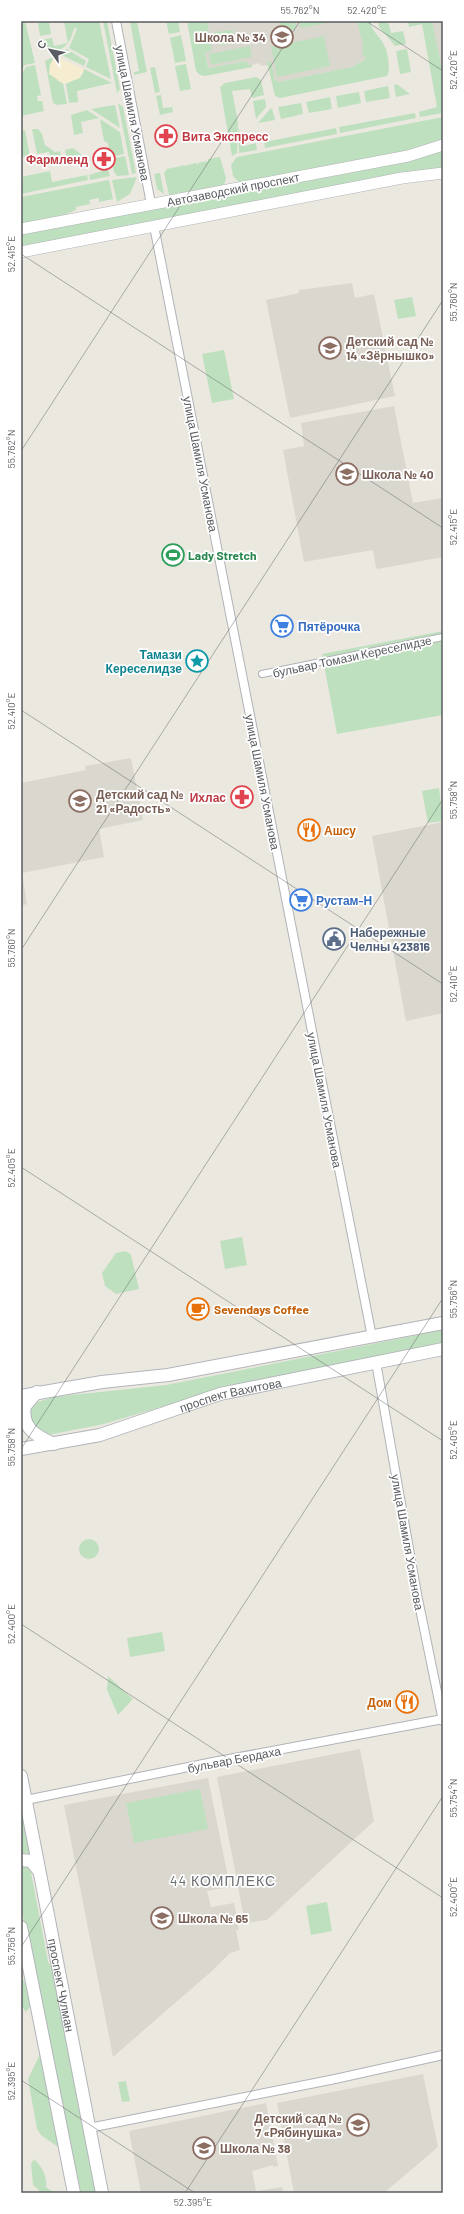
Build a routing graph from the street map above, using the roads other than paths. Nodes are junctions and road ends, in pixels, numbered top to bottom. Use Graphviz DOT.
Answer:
graph roads {
  1 [pos="116,21"];
  2 [pos="443,145"];
  3 [pos="443,173"];
  4 [pos="151,204"];
  5 [pos="154,226"];
  6 [pos="21,229"];
  7 [pos="21,252"];
  8 [pos="443,637"];
  9 [pos="262,674"];
  10 [pos="443,1323"];
  11 [pos="372,1337"];
  12 [pos="443,1349"];
  13 [pos="376,1362"];
  14 [pos="37,1392"];
  15 [pos="21,1396"];
  16 [pos="54,1444"];
  17 [pos="21,1449"];
  18 [pos="443,1720"];
  19 [pos="21,1776"];
  20 [pos="24,1806"];
  21 [pos="21,1860"];
  22 [pos="40,1872"];
  23 [pos="21,1927"];
  24 [pos="23,1941"];
  25 [pos="443,2055"];
  26 [pos="89,2128"];
  27 [pos="74,2193"];
  28 [pos="102,2193"];
  1 -- 4 [label="street, улица Шамиля Усманова"];
  2 -- 4 [label="street, Автозаводский проспект"];
  3 -- 5 [label="street, Автозаводский проспект"];
  4 -- 6 [label="street, Автозаводский проспект"];
  5 -- 7 [label="street, Автозаводский проспект"];
  5 -- 11 [label="street, улица Шамиля Усманова"];
  8 -- 9 [label="street, бульвар Томази Кереселидзе"];
  10 -- 11 [label="main road"];
  11 -- 14 [label="main road"];
  12 -- 13 [label="main road, проспект Вахитова"];
  13 -- 16 [label="main road, проспект Вахитова"];
  13 -- 18 [label="street, улица Шамиля Усманова"];
  14 -- 15 [label="main road"];
  14 -- 16 [label="main road"];
  16 -- 17 [label="main road, проспект Вахитова"];
  18 -- 20 [label="street, бульвар Бердаха"];
  19 -- 20 [label="main road, проспект Чулман"];
  20 -- 22 [label="main road, проспект Чулман"];
  21 -- 22 [label="main road"];
  22 -- 26 [label="main road, проспект Чулман"];
  23 -- 24 [label="main road"];
  24 -- 27 [label="main road"];
  25 -- 26 [label="street"];
  26 -- 28 [label="main road, проспект Чулман"];
}
